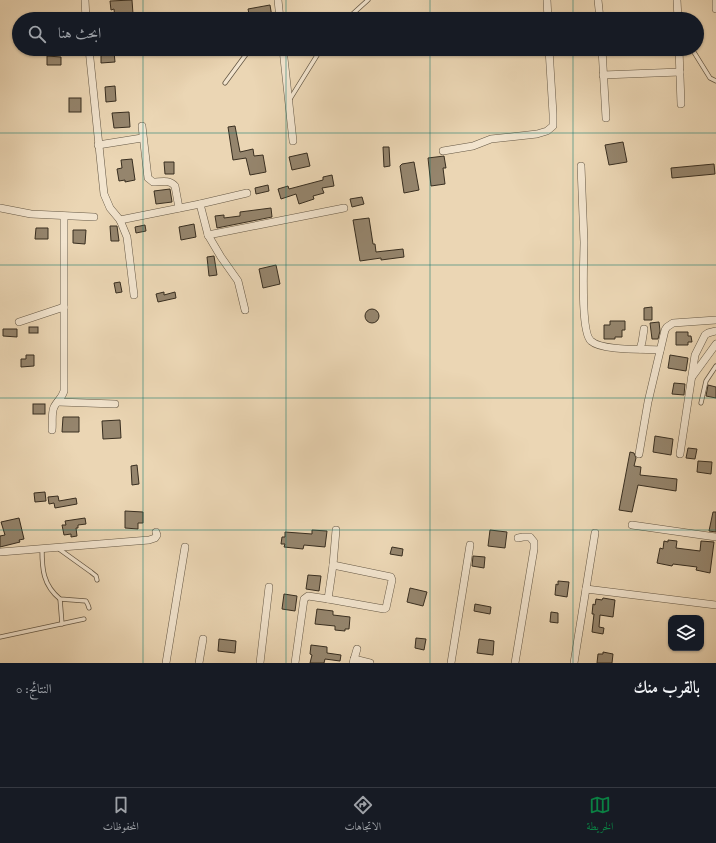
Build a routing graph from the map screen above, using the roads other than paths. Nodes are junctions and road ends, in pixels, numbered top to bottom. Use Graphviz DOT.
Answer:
graph roads {
  1 [pos="85,0"];
  2 [pos="278,0"];
  3 [pos="368,0"];
  4 [pos="546,0"];
  5 [pos="598,0"];
  6 [pos="677,0"];
  7 [pos="716,0"];
  8 [pos="716,8"];
  9 [pos="86,12"];
  10 [pos="279,12"];
  11 [pos="355,12"];
  12 [pos="547,12"];
  13 [pos="599,12"];
  14 [pos="678,12"];
  15 [pos="90,56"];
  16 [pos="245,56"];
  17 [pos="284,56"];
  18 [pos="317,56"];
  19 [pos="549,56"];
  20 [pos="602,56"];
  21 [pos="679,56"];
  22 [pos="696,56"];
  23 [pos="680,72"];
  24 [pos="603,75"];
  25 [pos="716,81"];
  26 [pos="226,83"];
  27 [pos="289,100"];
  28 [pos="681,104"];
  29 [pos="606,118"];
  30 [pos="142,126"];
  31 [pos="142,138"];
  32 [pos="293,141"];
  33 [pos="98,145"];
  34 [pos="443,151"];
  35 [pos="581,166"];
  36 [pos="247,193"];
  37 [pos="200,204"];
  38 [pos="0,208"];
  39 [pos="179,208"];
  40 [pos="344,208"];
  41 [pos="64,216"];
  42 [pos="94,217"];
  43 [pos="120,220"];
  44 [pos="208,235"];
  45 [pos="134,296"];
  46 [pos="64,307"];
  47 [pos="245,310"];
  48 [pos="716,320"];
  49 [pos="20,322"];
  50 [pos="644,329"];
  51 [pos="716,331"];
  52 [pos="716,344"];
  53 [pos="640,349"];
  54 [pos="660,350"];
  55 [pos="716,366"];
  56 [pos="692,377"];
  57 [pos="58,402"];
  58 [pos="701,403"];
  59 [pos="115,404"];
  60 [pos="52,430"];
  61 [pos="639,454"];
  62 [pos="680,454"];
  63 [pos="632,524"];
  64 [pos="336,530"];
  65 [pos="156,532"];
  66 [pos="595,533"];
  67 [pos="716,536"];
  68 [pos="518,538"];
  69 [pos="470,545"];
  70 [pos="185,547"];
  71 [pos="58,548"];
  72 [pos="42,549"];
  73 [pos="0,552"];
  74 [pos="333,565"];
  75 [pos="97,580"];
  76 [pos="269,587"];
  77 [pos="586,589"];
  78 [pos="60,599"];
  79 [pos="328,599"];
  80 [pos="716,605"];
  81 [pos="89,608"];
  82 [pos="84,619"];
  83 [pos="62,624"];
  84 [pos="0,637"];
  85 [pos="203,639"];
  86 [pos="357,649"];
  87 [pos="354,661"];
  88 [pos="166,663"];
  89 [pos="199,663"];
  90 [pos="260,663"];
  91 [pos="295,663"];
  92 [pos="370,663"];
  93 [pos="451,663"];
  94 [pos="514,663"];
  95 [pos="574,663"];
  1 -- 9 [label="street"];
  2 -- 10 [label="street"];
  3 -- 11 [label="lane"];
  4 -- 12 [label="street"];
  5 -- 13 [label="street"];
  6 -- 14 [label="street"];
  7 -- 8 [label="street"];
  15 -- 33 [label="street"];
  16 -- 26 [label="lane"];
  17 -- 27 [label="street"];
  18 -- 27 [label="lane"];
  19 -- 34 [label="street"];
  20 -- 24 [label="street"];
  21 -- 23 [label="street"];
  22 -- 25 [label="lane"];
  23 -- 24 [label="street"];
  23 -- 28 [label="street"];
  24 -- 29 [label="street"];
  27 -- 32 [label="street"];
  30 -- 31 [label="street"];
  31 -- 33 [label="street"];
  31 -- 39 [label="street"];
  33 -- 43 [label="street"];
  35 -- 53 [label="street"];
  36 -- 37 [label="street"];
  37 -- 39 [label="street"];
  37 -- 44 [label="street"];
  38 -- 41 [label="street"];
  39 -- 43 [label="street"];
  40 -- 44 [label="street"];
  41 -- 42 [label="street"];
  41 -- 46 [label="street"];
  43 -- 45 [label="street"];
  44 -- 47 [label="street"];
  46 -- 49 [label="street"];
  46 -- 57 [label="street"];
  48 -- 54 [label="street"];
  50 -- 53 [label="street"];
  51 -- 56 [label="street"];
  52 -- 56 [label="street"];
  53 -- 54 [label="street"];
  54 -- 61 [label="street"];
  55 -- 58 [label="lane"];
  56 -- 62 [label="street"];
  57 -- 59 [label="street"];
  57 -- 60 [label="street"];
  63 -- 67 [label="street"];
  64 -- 74 [label="street"];
  65 -- 71 [label="street"];
  66 -- 77 [label="street"];
  68 -- 94 [label="street"];
  69 -- 93 [label="street"];
  70 -- 88 [label="street"];
  71 -- 72 [label="street"];
  71 -- 75 [label="lane"];
  72 -- 73 [label="street"];
  72 -- 78 [label="lane"];
  74 -- 79 [label="street"];
  74 -- 79 [label="street"];
  76 -- 90 [label="street"];
  77 -- 80 [label="street"];
  77 -- 95 [label="street"];
  78 -- 81 [label="lane"];
  78 -- 83 [label="lane"];
  79 -- 91 [label="street"];
  82 -- 83 [label="lane"];
  83 -- 84 [label="lane"];
  85 -- 89 [label="street"];
  86 -- 87 [label="street"];
  87 -- 92 [label="street"];
}
